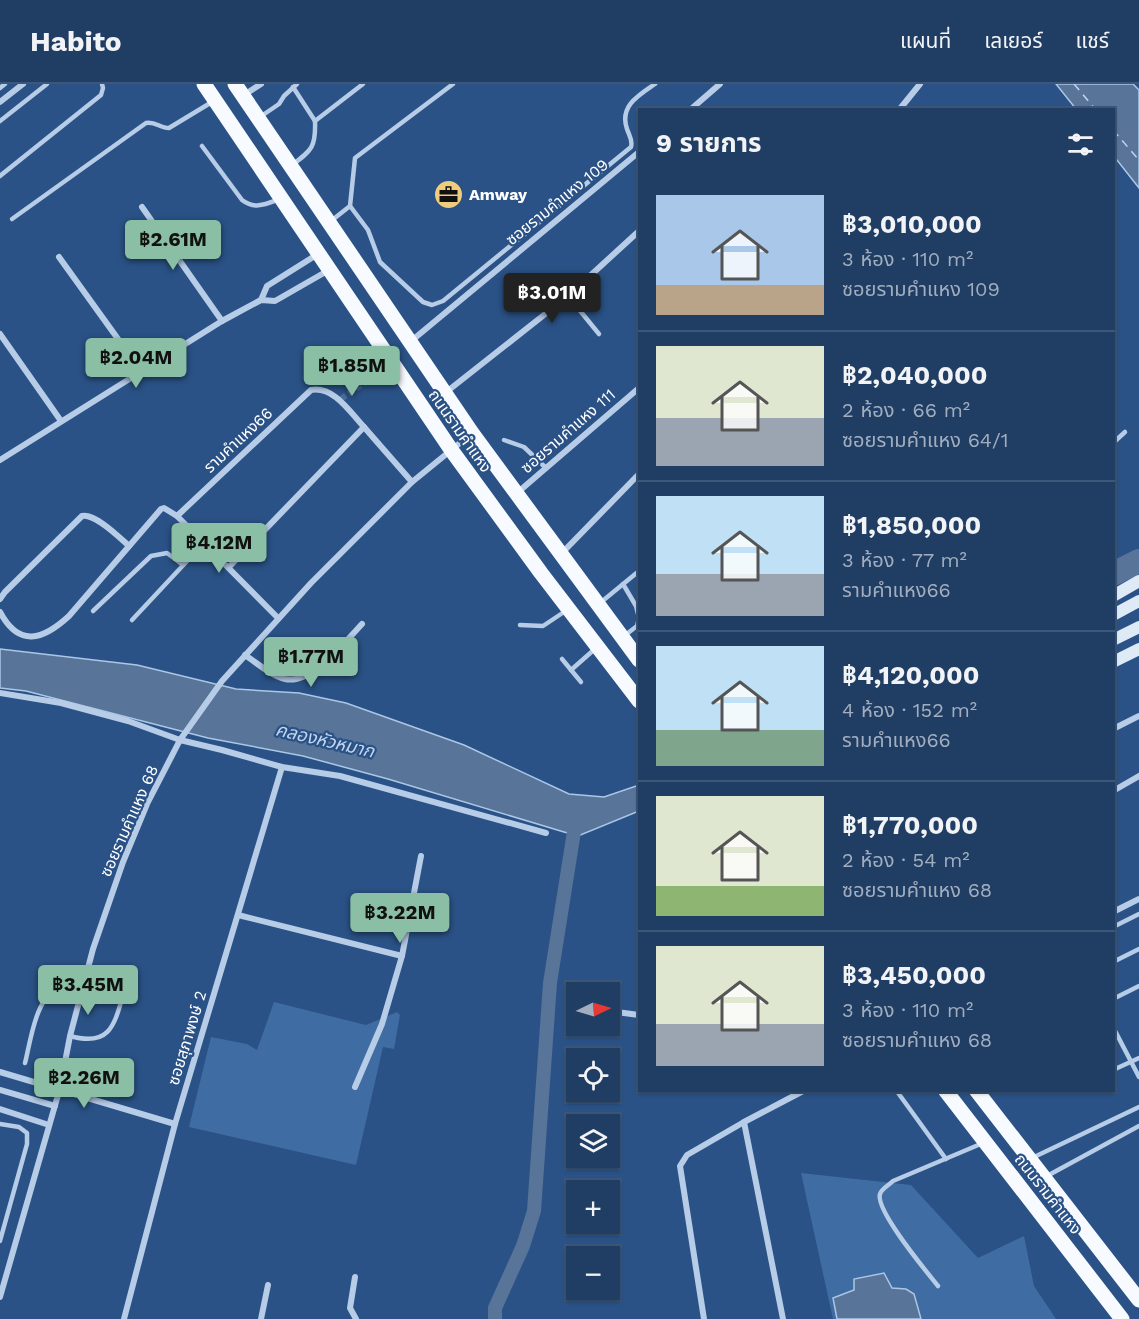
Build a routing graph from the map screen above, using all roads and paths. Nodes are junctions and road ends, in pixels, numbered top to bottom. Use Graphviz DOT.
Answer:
graph roads {
  1 [pos="5,84"];
  2 [pos="23,84"];
  3 [pos="47,84"];
  4 [pos="102,84"];
  5 [pos="204,84"];
  6 [pos="261,84"];
  7 [pos="363,84"];
  8 [pos="453,84"];
  9 [pos="655,84"];
  10 [pos="720,84"];
  11 [pos="920,84"];
  12 [pos="295,86"];
  13 [pos="0,88"];
  14 [pos="239,90"];
  15 [pos="215,101"];
  16 [pos="0,102"];
  17 [pos="692,108"];
  18 [pos="901,108"];
  19 [pos="258,118"];
  20 [pos="0,121"];
  21 [pos="315,121"];
  22 [pos="202,146"];
  23 [pos="638,153"];
  24 [pos="290,166"];
  25 [pos="0,176"];
  26 [pos="281,198"];
  27 [pos="351,206"];
  28 [pos="142,207"];
  29 [pos="12,219"];
  30 [pos="328,223"];
  31 [pos="638,232"];
  32 [pos="318,254"];
  33 [pos="59,258"];
  34 [pos="328,270"];
  35 [pos="568,296"];
  36 [pos="261,300"];
  37 [pos="222,321"];
  38 [pos="0,334"];
  39 [pos="599,334"];
  40 [pos="409,343"];
  41 [pos="392,363"];
  42 [pos="141,371"];
  43 [pos="377,374"];
  44 [pos="638,389"];
  45 [pos="444,394"];
  46 [pos="61,421"];
  47 [pos="364,427"];
  48 [pos="1125,432"];
  49 [pos="472,433"];
  50 [pos="504,440"];
  51 [pos="1115,441"];
  52 [pos="452,451"];
  53 [pos="0,460"];
  54 [pos="546,468"];
  55 [pos="638,475"];
  56 [pos="412,482"];
  57 [pos="515,494"];
  58 [pos="177,516"];
  59 [pos="203,544"];
  60 [pos="129,546"];
  61 [pos="560,555"];
  62 [pos="183,565"];
  63 [pos="229,567"];
  64 [pos="638,572"];
  65 [pos="1139,581"];
  66 [pos="623,584"];
  67 [pos="1115,595"];
  68 [pos="0,599"];
  69 [pos="1139,600"];
  70 [pos="638,604"];
  71 [pos="598,605"];
  72 [pos="568,609"];
  73 [pos="93,611"];
  74 [pos="0,612"];
  75 [pos="1115,614"];
  76 [pos="278,618"];
  77 [pos="132,620"];
  78 [pos="638,621"];
  79 [pos="362,624"];
  80 [pos="520,625"];
  81 [pos="1139,627"];
  82 [pos="622,638"];
  83 [pos="1115,639"];
  84 [pos="597,646"];
  85 [pos="1139,650"];
  86 [pos="637,654"];
  87 [pos="245,655"];
  88 [pos="562,659"];
  89 [pos="1115,661"];
  90 [pos="571,670"];
  91 [pos="581,682"];
  92 [pos="0,693"];
  93 [pos="638,700"];
  94 [pos="1139,716"];
  95 [pos="1115,728"];
  96 [pos="182,738"];
  97 [pos="282,767"];
  98 [pos="1139,776"];
  99 [pos="1115,789"];
  100 [pos="546,833"];
  101 [pos="421,856"];
  102 [pos="1139,899"];
  103 [pos="370,903"];
  104 [pos="1115,911"];
  105 [pos="410,913"];
  106 [pos="1139,914"];
  107 [pos="238,915"];
  108 [pos="1115,926"];
  109 [pos="1139,949"];
  110 [pos="402,956"];
  111 [pos="1115,961"];
  112 [pos="127,982"];
  113 [pos="1139,986"];
  114 [pos="82,992"];
  115 [pos="1115,998"];
  116 [pos="620,1013"];
  117 [pos="638,1015"];
  118 [pos="1115,1033"];
  119 [pos="70,1036"];
  120 [pos="1139,1058"];
  121 [pos="1131,1062"];
  122 [pos="25,1063"];
  123 [pos="1115,1069"];
  124 [pos="0,1072"];
  125 [pos="1139,1077"];
  126 [pos="355,1087"];
  127 [pos="60,1088"];
  128 [pos="0,1090"];
  129 [pos="801,1092"];
  130 [pos="897,1092"];
  131 [pos="947,1092"];
  132 [pos="978,1092"];
  133 [pos="55,1106"];
  134 [pos="1139,1107"];
  135 [pos="0,1109"];
  136 [pos="744,1122"];
  137 [pos="0,1124"];
  138 [pos="175,1124"];
  139 [pos="49,1125"];
  140 [pos="1139,1126"];
  141 [pos="986,1142"];
  142 [pos="946,1159"];
  143 [pos="1030,1159"];
  144 [pos="1044,1178"];
  145 [pos="0,1241"];
  146 [pos="355,1278"];
  147 [pos="268,1285"];
  148 [pos="938,1286"];
  149 [pos="0,1297"];
  150 [pos="1139,1300"];
  151 [pos="1117,1316"];
  152 [pos="124,1319"];
  153 [pos="261,1319"];
  154 [pos="356,1319"];
  155 [pos="704,1319"];
  156 [pos="783,1319"];
  1 -- 13 [label="lane"];
  2 -- 16 [label="street"];
  3 -- 20 [label="lane"];
  4 -- 25 [label="lane"];
  5 -- 15 [label="main road, ถนนรามคำแหง"];
  6 -- 14 [label="street"];
  7 -- 21 [label="lane"];
  8 -- 27 [label="lane"];
  9 -- 27 [label="lane"];
  10 -- 17 [label="street"];
  11 -- 18 [label="street"];
  12 -- 19 [label="lane"];
  12 -- 21 [label="lane"];
  14 -- 19 [label="main road, ถนนรามคำแหง"];
  15 -- 26 [label="main road, ถนนรามคำแหง"];
  15 -- 29 [label="lane"];
  19 -- 24 [label="main road, ถนนรามคำแหง"];
  21 -- 24 [label="lane"];
  22 -- 26 [label="lane"];
  23 -- 40 [label="street, ซอยรามคำแหง 109"];
  24 -- 30 [label="main road, ถนนรามคำแหง"];
  26 -- 32 [label="main road, ถนนรามคำแหง"];
  27 -- 30 [label="lane"];
  28 -- 37 [label="street"];
  30 -- 40 [label="main road, ถนนรามคำแหง"];
  31 -- 35 [label="street"];
  32 -- 34 [label="main road, ถนนรามคำแหง"];
  32 -- 36 [label="street"];
  33 -- 42 [label="street"];
  34 -- 36 [label="street"];
  34 -- 41 [label="main road, ถนนรามคำแหง"];
  35 -- 39 [label="lane"];
  35 -- 45 [label="street"];
  36 -- 37 [label="street"];
  37 -- 42 [label="street"];
  38 -- 46 [label="street"];
  40 -- 45 [label="main road, ถนนรามคำแหง"];
  41 -- 43 [label="street"];
  41 -- 52 [label="main road, ถนนรามคำแหง"];
  42 -- 46 [label="street"];
  44 -- 54 [label="street, ซอยรามคำแหง 111"];
  45 -- 49 [label="main road, ถนนรามคำแหง"];
  46 -- 53 [label="street"];
  47 -- 56 [label="street, รามคำแหง66"];
  47 -- 58 [label="street, รามคำแหง66"];
  47 -- 63 [label="street"];
  48 -- 51 [label="lane"];
  49 -- 52 [label="street, ซอยรามคำแหง 68"];
  49 -- 57 [label="main road, ถนนรามคำแหง"];
  50 -- 54 [label="lane"];
  52 -- 56 [label="street, ซอยรามคำแหง 68"];
  52 -- 72 [label="main road, ถนนรามคำแหง"];
  54 -- 57 [label="street, ซอยรามคำแหง 111"];
  55 -- 61 [label="street"];
  56 -- 76 [label="street, ซอยรามคำแหง 68"];
  57 -- 61 [label="main road, ถนนรามคำแหง"];
  58 -- 59 [label="street"];
  58 -- 60 [label="street"];
  59 -- 62 [label="lane"];
  59 -- 63 [label="street"];
  60 -- 68 [label="street"];
  60 -- 74 [label="street"];
  61 -- 71 [label="main road, ถนนรามคำแหง"];
  62 -- 73 [label="lane"];
  62 -- 77 [label="lane"];
  63 -- 76 [label="street"];
  64 -- 66 [label="lane"];
  65 -- 67 [label="street"];
  66 -- 70 [label="lane"];
  66 -- 71 [label="lane"];
  69 -- 75 [label="street"];
  71 -- 82 [label="main road, ถนนรามคำแหง"];
  72 -- 80 [label="lane"];
  72 -- 84 [label="main road, ถนนรามคำแหง"];
  76 -- 87 [label="street, ซอยรามคำแหง 68"];
  78 -- 82 [label="lane"];
  79 -- 87 [label="street"];
  81 -- 83 [label="street"];
  82 -- 86 [label="main road, ถนนรามคำแหง"];
  84 -- 90 [label="lane"];
  84 -- 93 [label="main road, ถนนรามคำแหง"];
  85 -- 89 [label="street"];
  87 -- 96 [label="street, ซอยรามคำแหง 68"];
  88 -- 90 [label="lane"];
  90 -- 91 [label="lane"];
  92 -- 96 [label="street"];
  94 -- 95 [label="street"];
  96 -- 97 [label="street"];
  96 -- 114 [label="street, ซอยรามคำแหง 68"];
  97 -- 100 [label="street"];
  97 -- 107 [label="street, ซอยสุภาพงษ์ 2"];
  98 -- 99 [label="street"];
  101 -- 105 [label="street"];
  102 -- 104 [label="street"];
  103 -- 105 [label="lane"];
  105 -- 110 [label="street"];
  106 -- 108 [label="lane"];
  107 -- 110 [label="street"];
  107 -- 138 [label="street, ซอยสุภาพงษ์ 2"];
  109 -- 111 [label="lane"];
  110 -- 126 [label="street"];
  112 -- 119 [label="lane"];
  113 -- 115 [label="lane"];
  114 -- 119 [label="street, ซอยรามคำแหง 68"];
  114 -- 122 [label="lane"];
  116 -- 117 [label="street"];
  118 -- 121 [label="lane"];
  119 -- 127 [label="street, ซอยรามคำแหง 68"];
  120 -- 121 [label="lane"];
  121 -- 123 [label="lane"];
  121 -- 125 [label="lane"];
  124 -- 127 [label="street"];
  127 -- 133 [label="street, ซอยรามคำแหง 68"];
  127 -- 138 [label="street"];
  128 -- 133 [label="street"];
  129 -- 136 [label="street"];
  130 -- 142 [label="lane"];
  131 -- 141 [label="main road, ถนนรามคำแหง"];
  132 -- 143 [label="main road, ถนนรามคำแหง"];
  133 -- 139 [label="street, ซอยรามคำแหง 68"];
  134 -- 143 [label="lane"];
  135 -- 139 [label="street"];
  136 -- 155 [label="street"];
  136 -- 156 [label="street"];
  137 -- 145 [label="lane"];
  138 -- 152 [label="street, ซอยสุภาพงษ์ 2"];
  139 -- 149 [label="street, ซอยรามคำแหง 68"];
  140 -- 144 [label="lane"];
  141 -- 142 [label="lane"];
  141 -- 151 [label="main road, ถนนรามคำแหง"];
  142 -- 148 [label="lane"];
  143 -- 144 [label="main road, ถนนรามคำแหง"];
  144 -- 150 [label="main road, ถนนรามคำแหง"];
  146 -- 154 [label="street"];
  147 -- 153 [label="street"];
}
